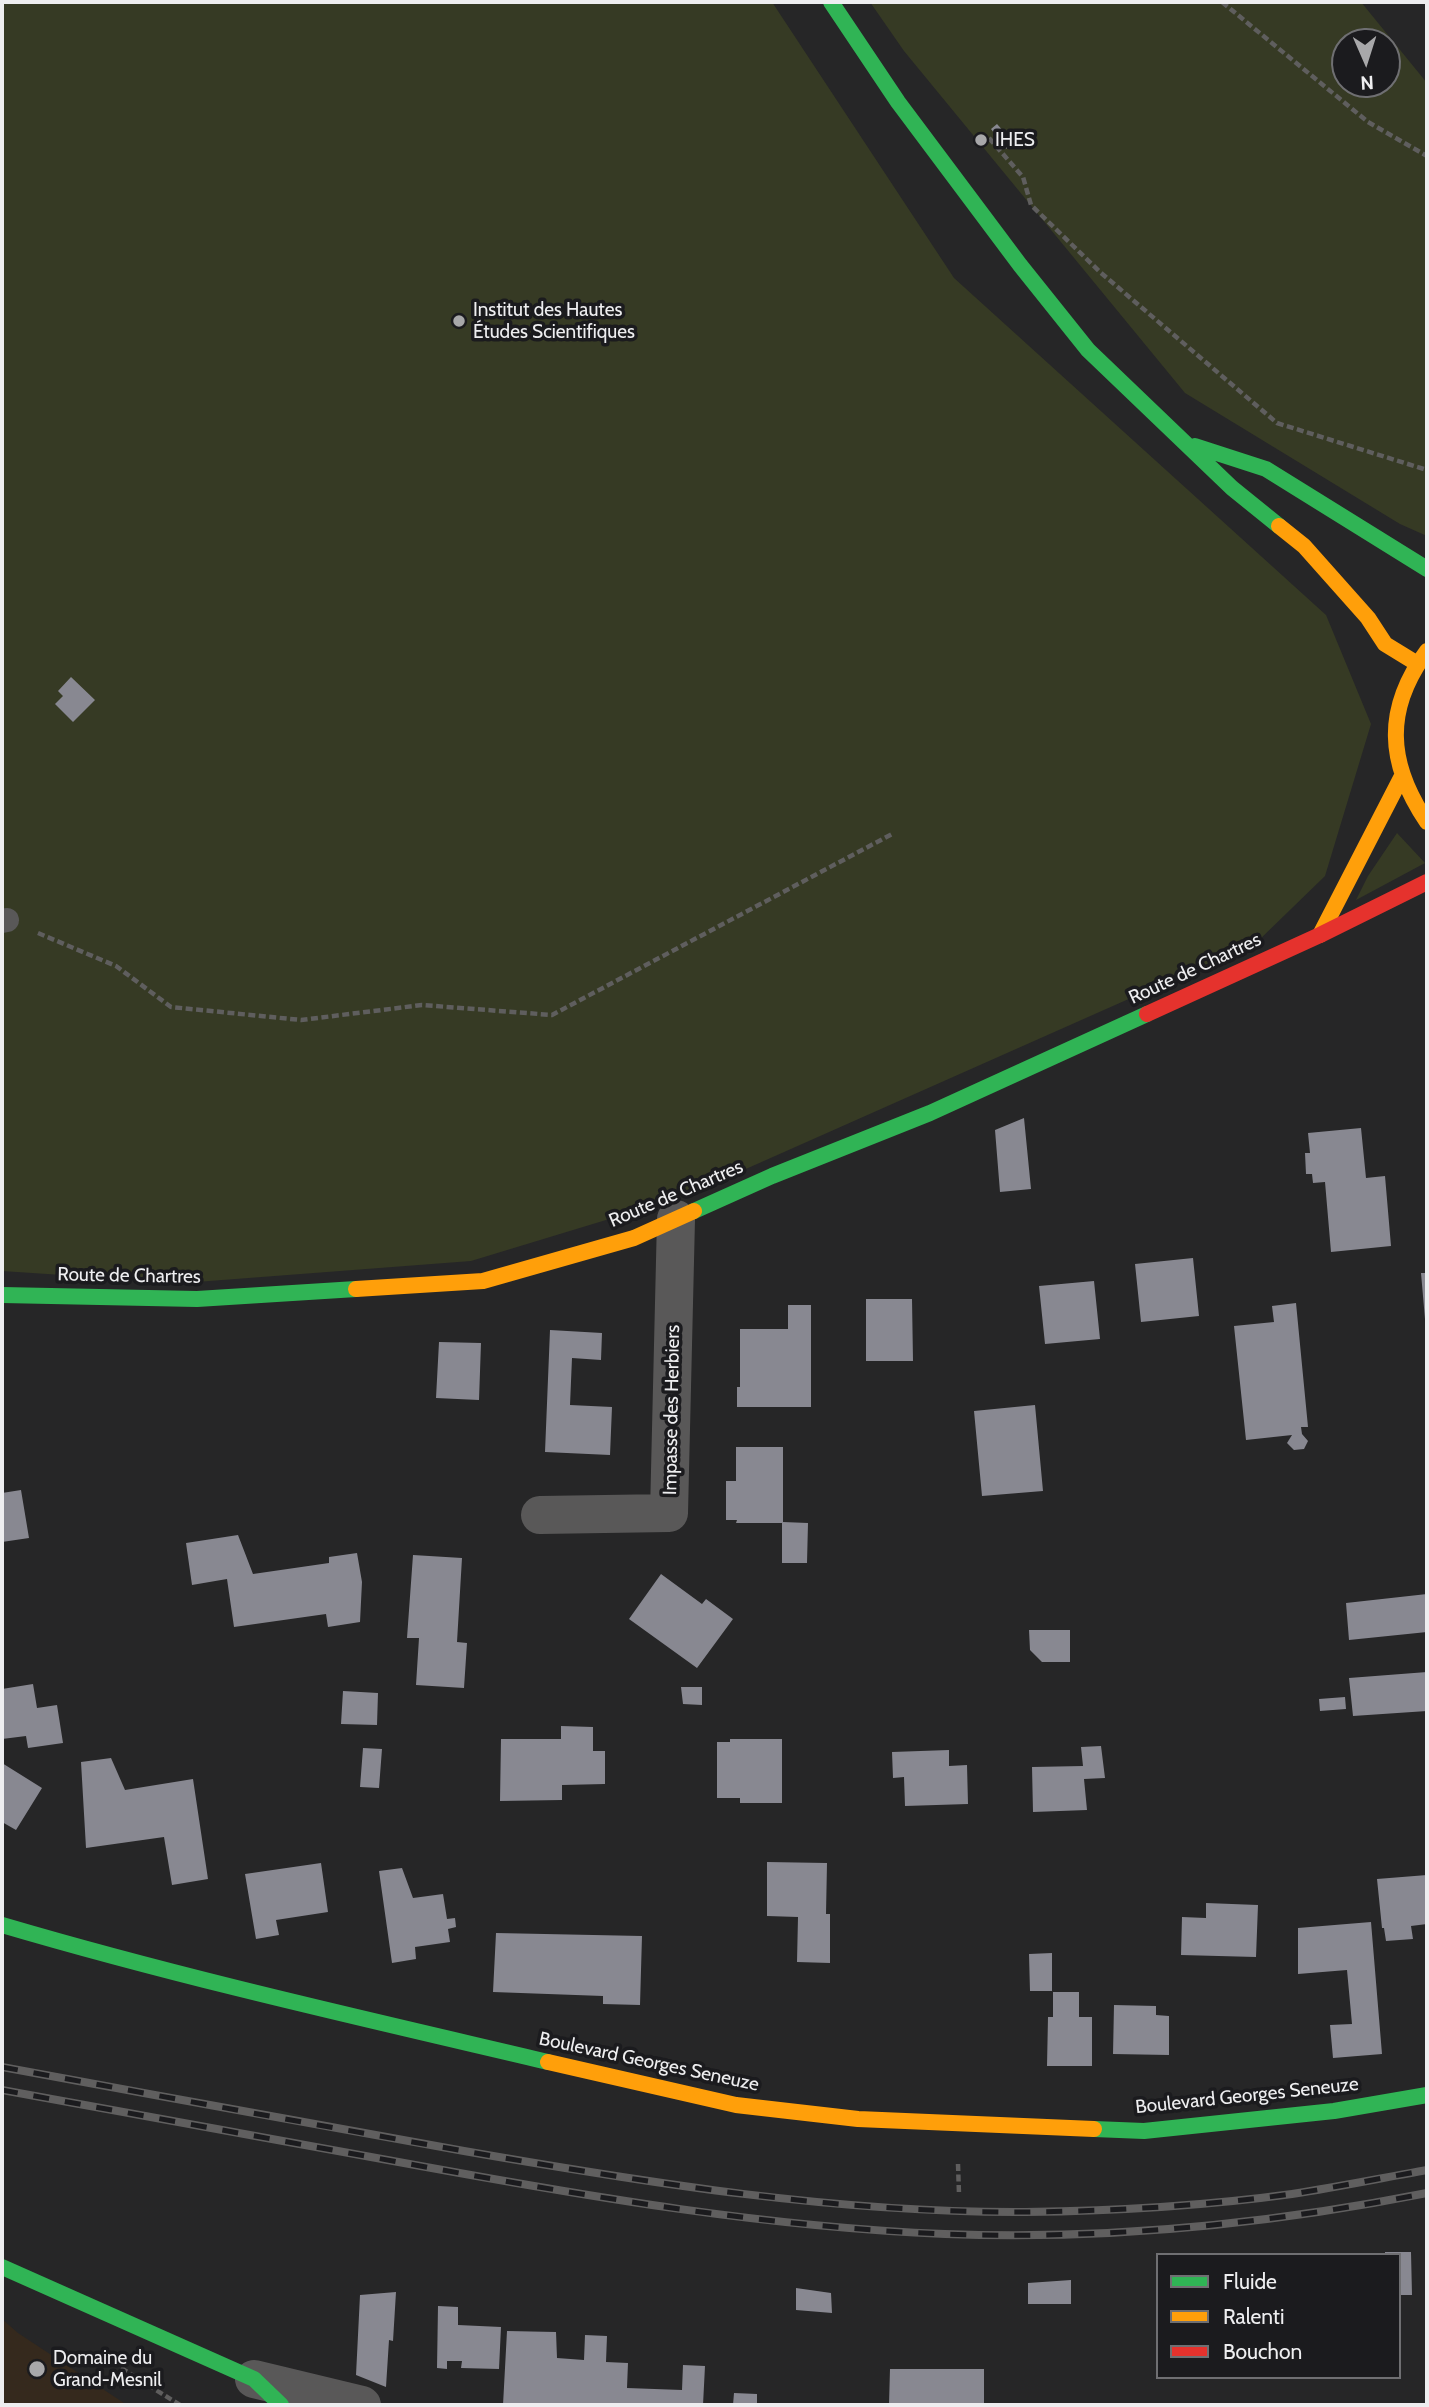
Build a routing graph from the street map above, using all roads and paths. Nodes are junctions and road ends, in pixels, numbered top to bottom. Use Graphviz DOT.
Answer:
graph roads {
  1 [pos="831,2"];
  2 [pos="1222,2"];
  3 [pos="989,138"];
  4 [pos="1427,156"];
  5 [pos="1184,442"];
  6 [pos="1427,470"];
  7 [pos="1427,569"];
  8 [pos="1422,657"];
  9 [pos="1401,778"];
  10 [pos="1427,822"];
  11 [pos="894,833"];
  12 [pos="1427,882"];
  13 [pos="4,921"];
  14 [pos="1320,935"];
  15 [pos="676,1219"];
  16 [pos="2,1295"];
  17 [pos="540,1515"];
  18 [pos="2,1925"];
  19 [pos="1427,2095"];
  20 [pos="958,2161"];
  21 [pos="959,2194"];
  22 [pos="2,2267"];
  23 [pos="254,2379"];
  24 [pos="281,2405"];
  25 [pos="362,2405"];
  1 -- 5 [label="main road"];
  2 -- 4 [label="path"];
  3 -- 6 [label="path"];
  5 -- 7 [label="main road"];
  5 -- 8 [label="main road"];
  8 -- 9 [label="main road"];
  9 -- 10 [label="main road"];
  9 -- 14 [label="main road"];
  11 -- 13 [label="path"];
  12 -- 14 [label="main road, Route de Chartres"];
  14 -- 15 [label="main road, Route de Chartres"];
  15 -- 16 [label="main road, Route de Chartres"];
  15 -- 17 [label="street, Impasse des Herbiers"];
  18 -- 19 [label="main road, Boulevard Georges Seneuze"];
  20 -- 21 [label="path"];
  22 -- 23 [label="main road"];
  23 -- 24 [label="main road"];
  23 -- 25 [label="street"];
}
